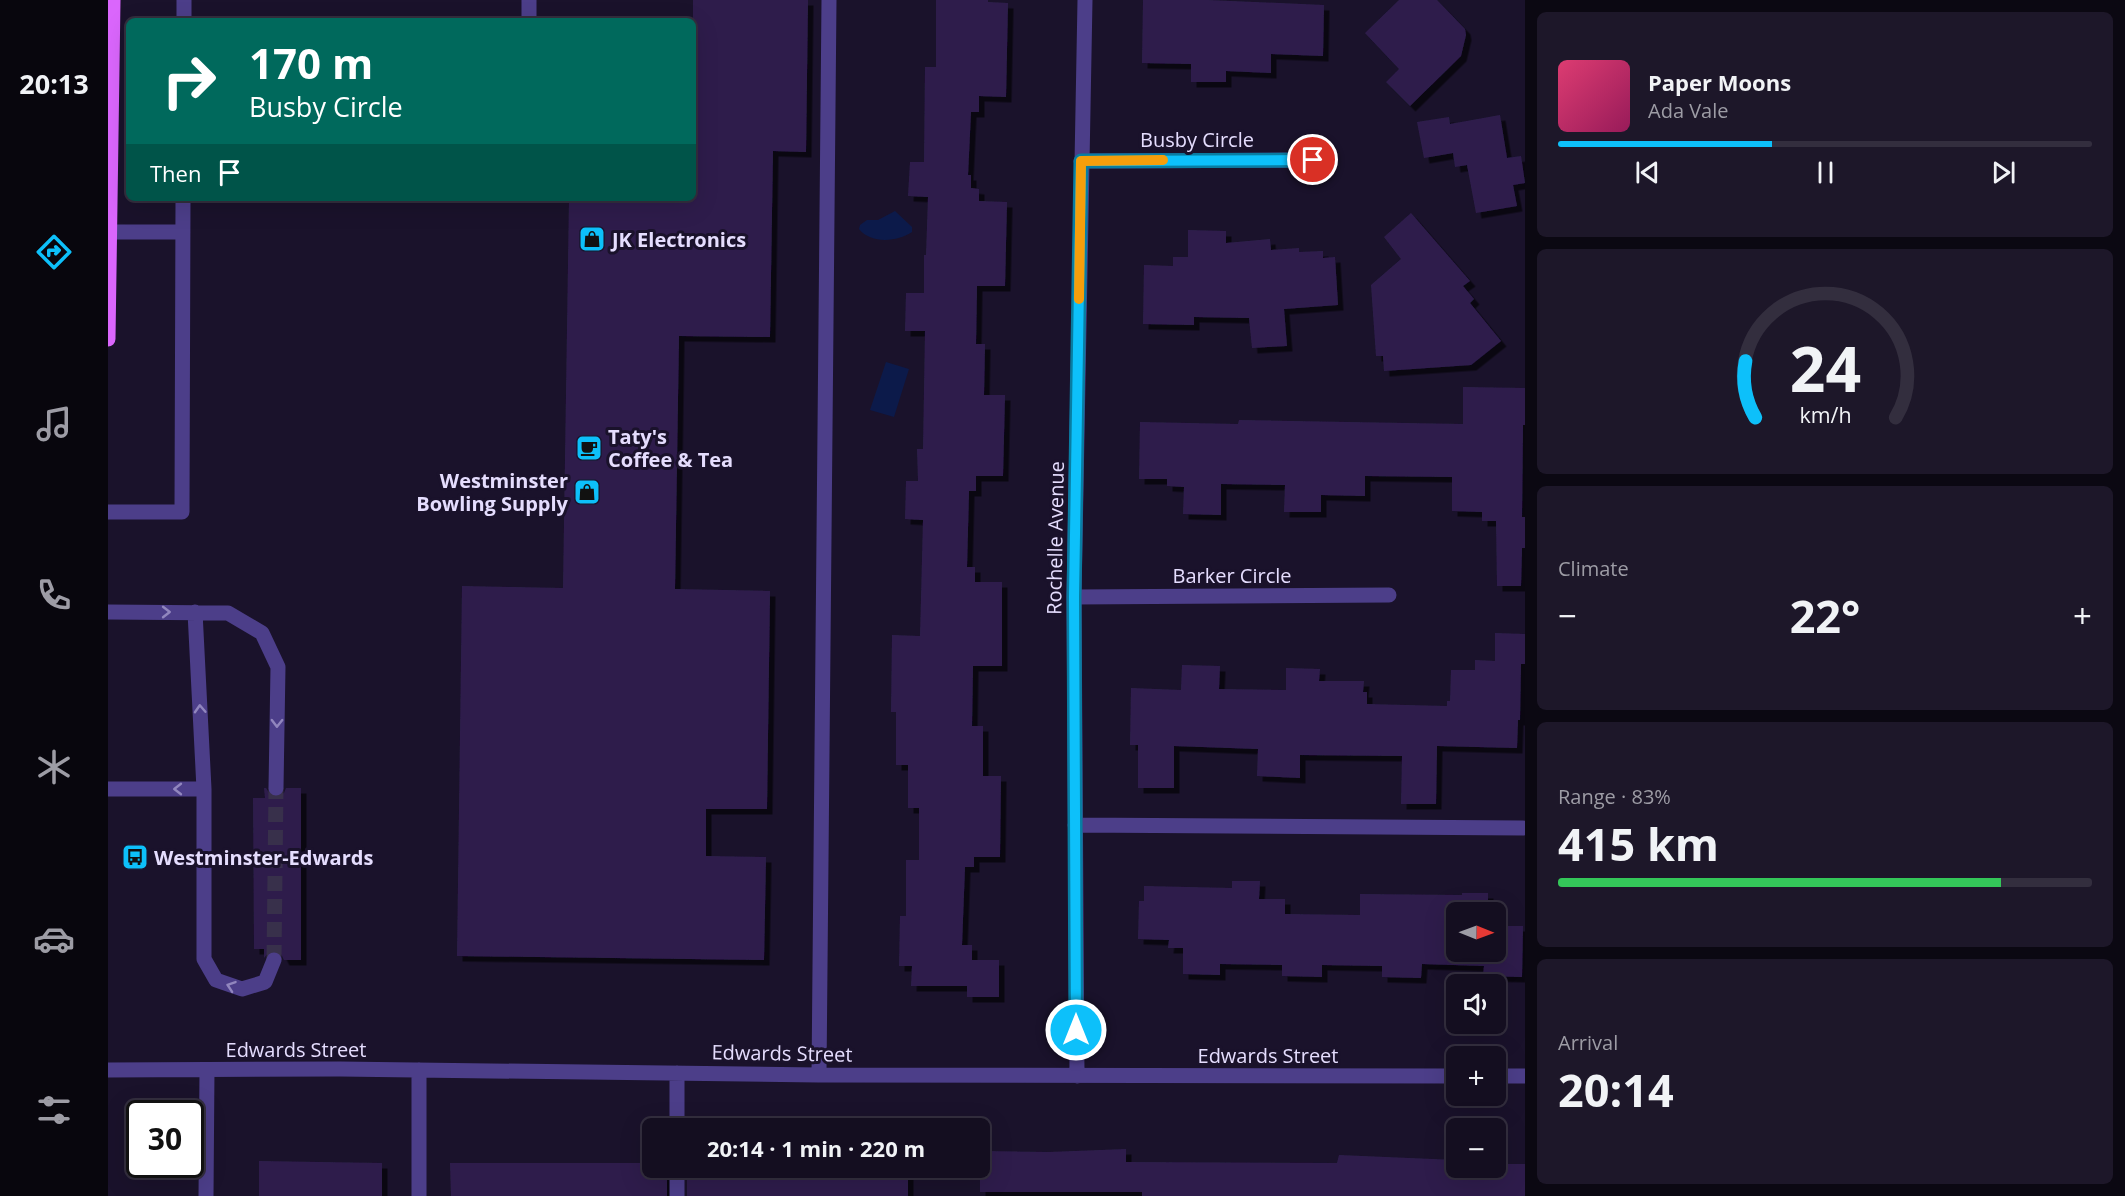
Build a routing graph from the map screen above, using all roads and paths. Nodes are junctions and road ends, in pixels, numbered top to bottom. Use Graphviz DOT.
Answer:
graph roads {
  1 [pos="113,0"];
  2 [pos="184,0"];
  3 [pos="530,0"];
  4 [pos="829,0"];
  5 [pos="1085,0"];
  6 [pos="184,18"];
  7 [pos="529,18"];
  8 [pos="110,102"];
  9 [pos="1313,160"];
  10 [pos="1081,161"];
  11 [pos="183,201"];
  12 [pos="109,232"];
  13 [pos="183,232"];
  14 [pos="108,339"];
  15 [pos="108,512"];
  16 [pos="1389,595"];
  17 [pos="1074,597"];
  18 [pos="108,612"];
  19 [pos="195,612"];
  20 [pos="276,788"];
  21 [pos="108,789"];
  22 [pos="204,789"];
  23 [pos="1076,825"];
  24 [pos="1523,828"];
  25 [pos="274,960"];
  26 [pos="108,1070"];
  27 [pos="207,1070"];
  28 [pos="419,1070"];
  29 [pos="677,1073"];
  30 [pos="819,1075"];
  31 [pos="1077,1076"];
  32 [pos="1446,1076"];
  33 [pos="1506,1076"];
  34 [pos="1525,1076"];
  35 [pos="677,1118"];
  36 [pos="677,1178"];
  37 [pos="206,1196"];
  38 [pos="418,1196"];
  39 [pos="677,1196"];
  1 -- 8 [label="main road"];
  2 -- 6 [label="street"];
  3 -- 7 [label="street"];
  4 -- 30 [label="street"];
  5 -- 10 [label="street, Rochelle Avenue"];
  8 -- 12 [label="main road"];
  9 -- 10 [label="street, Busby Circle"];
  10 -- 17 [label="street, Rochelle Avenue"];
  11 -- 13 [label="street"];
  12 -- 13 [label="street"];
  12 -- 14 [label="main road"];
  13 -- 15 [label="street"];
  16 -- 17 [label="street, Barker Circle"];
  17 -- 23 [label="street, Rochelle Avenue"];
  18 -- 19 [label="street, one-way"];
  19 -- 20 [label="street, one-way"];
  22 -- 19 [label="street, one-way"];
  22 -- 21 [label="street, one-way"];
  25 -- 22 [label="street, one-way"];
  23 -- 24 [label="street"];
  23 -- 31 [label="street, Rochelle Avenue"];
  26 -- 27 [label="street, Edwards Street"];
  27 -- 28 [label="street, Edwards Street"];
  27 -- 37 [label="street"];
  28 -- 29 [label="street, Edwards Street"];
  28 -- 38 [label="street"];
  29 -- 30 [label="street, Edwards Street"];
  29 -- 35 [label="street"];
  30 -- 31 [label="street, Edwards Street"];
  31 -- 32 [label="street, Edwards Street"];
  33 -- 34 [label="street"];
  36 -- 39 [label="street"];
}
